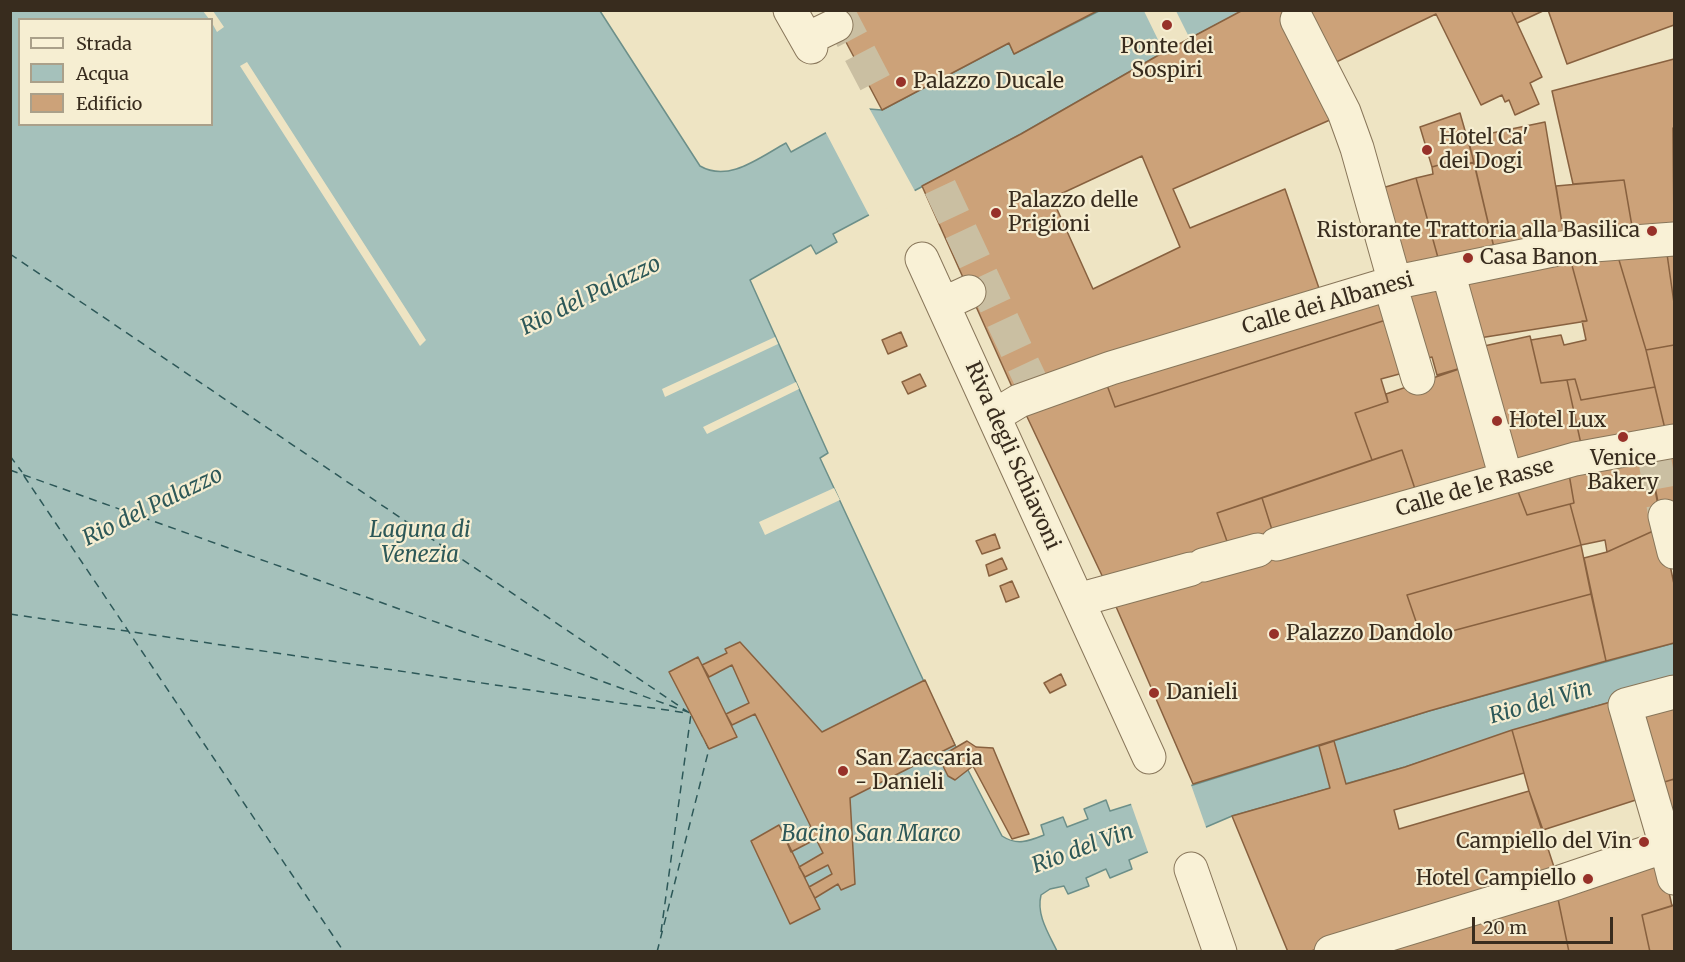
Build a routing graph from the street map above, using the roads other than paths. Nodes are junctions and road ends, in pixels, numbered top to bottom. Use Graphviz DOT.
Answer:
graph roads {
  1 [pos="790,10"];
  2 [pos="1297,20"];
  3 [pos="836,25"];
  4 [pos="1674,239"];
  5 [pos="922,259"];
  6 [pos="1448,272"];
  7 [pos="1392,283"];
  8 [pos="1418,378"];
  9 [pos="994,416"];
  10 [pos="1660,447"];
  11 [pos="1506,478"];
  12 [pos="1665,516"];
  13 [pos="1674,552"];
  14 [pos="1077,600"];
  15 [pos="1674,692"];
  16 [pos="1149,758"];
  17 [pos="1666,846"];
  18 [pos="1191,869"];
  19 [pos="1674,878"];
  20 [pos="1220,951"];
  21 [pos="1331,951"];
  1 -- 3 [label="street"];
  2 -- 7 [label="street"];
  4 -- 6 [label="street, Calle dei Albanesi"];
  5 -- 9 [label="street, Riva degli Schiavoni"];
  6 -- 7 [label="street, Calle dei Albanesi"];
  6 -- 11 [label="street"];
  7 -- 8 [label="street"];
  7 -- 9 [label="street, Calle dei Albanesi"];
  9 -- 14 [label="street, Riva degli Schiavoni"];
  10 -- 11 [label="street, Calle de le Rasse"];
  11 -- 14 [label="street, Calle de le Rasse"];
  12 -- 13 [label="street"];
  14 -- 16 [label="street, Riva degli Schiavoni"];
  15 -- 17 [label="street"];
  17 -- 19 [label="street"];
  17 -- 21 [label="street"];
  18 -- 20 [label="street"];
}
